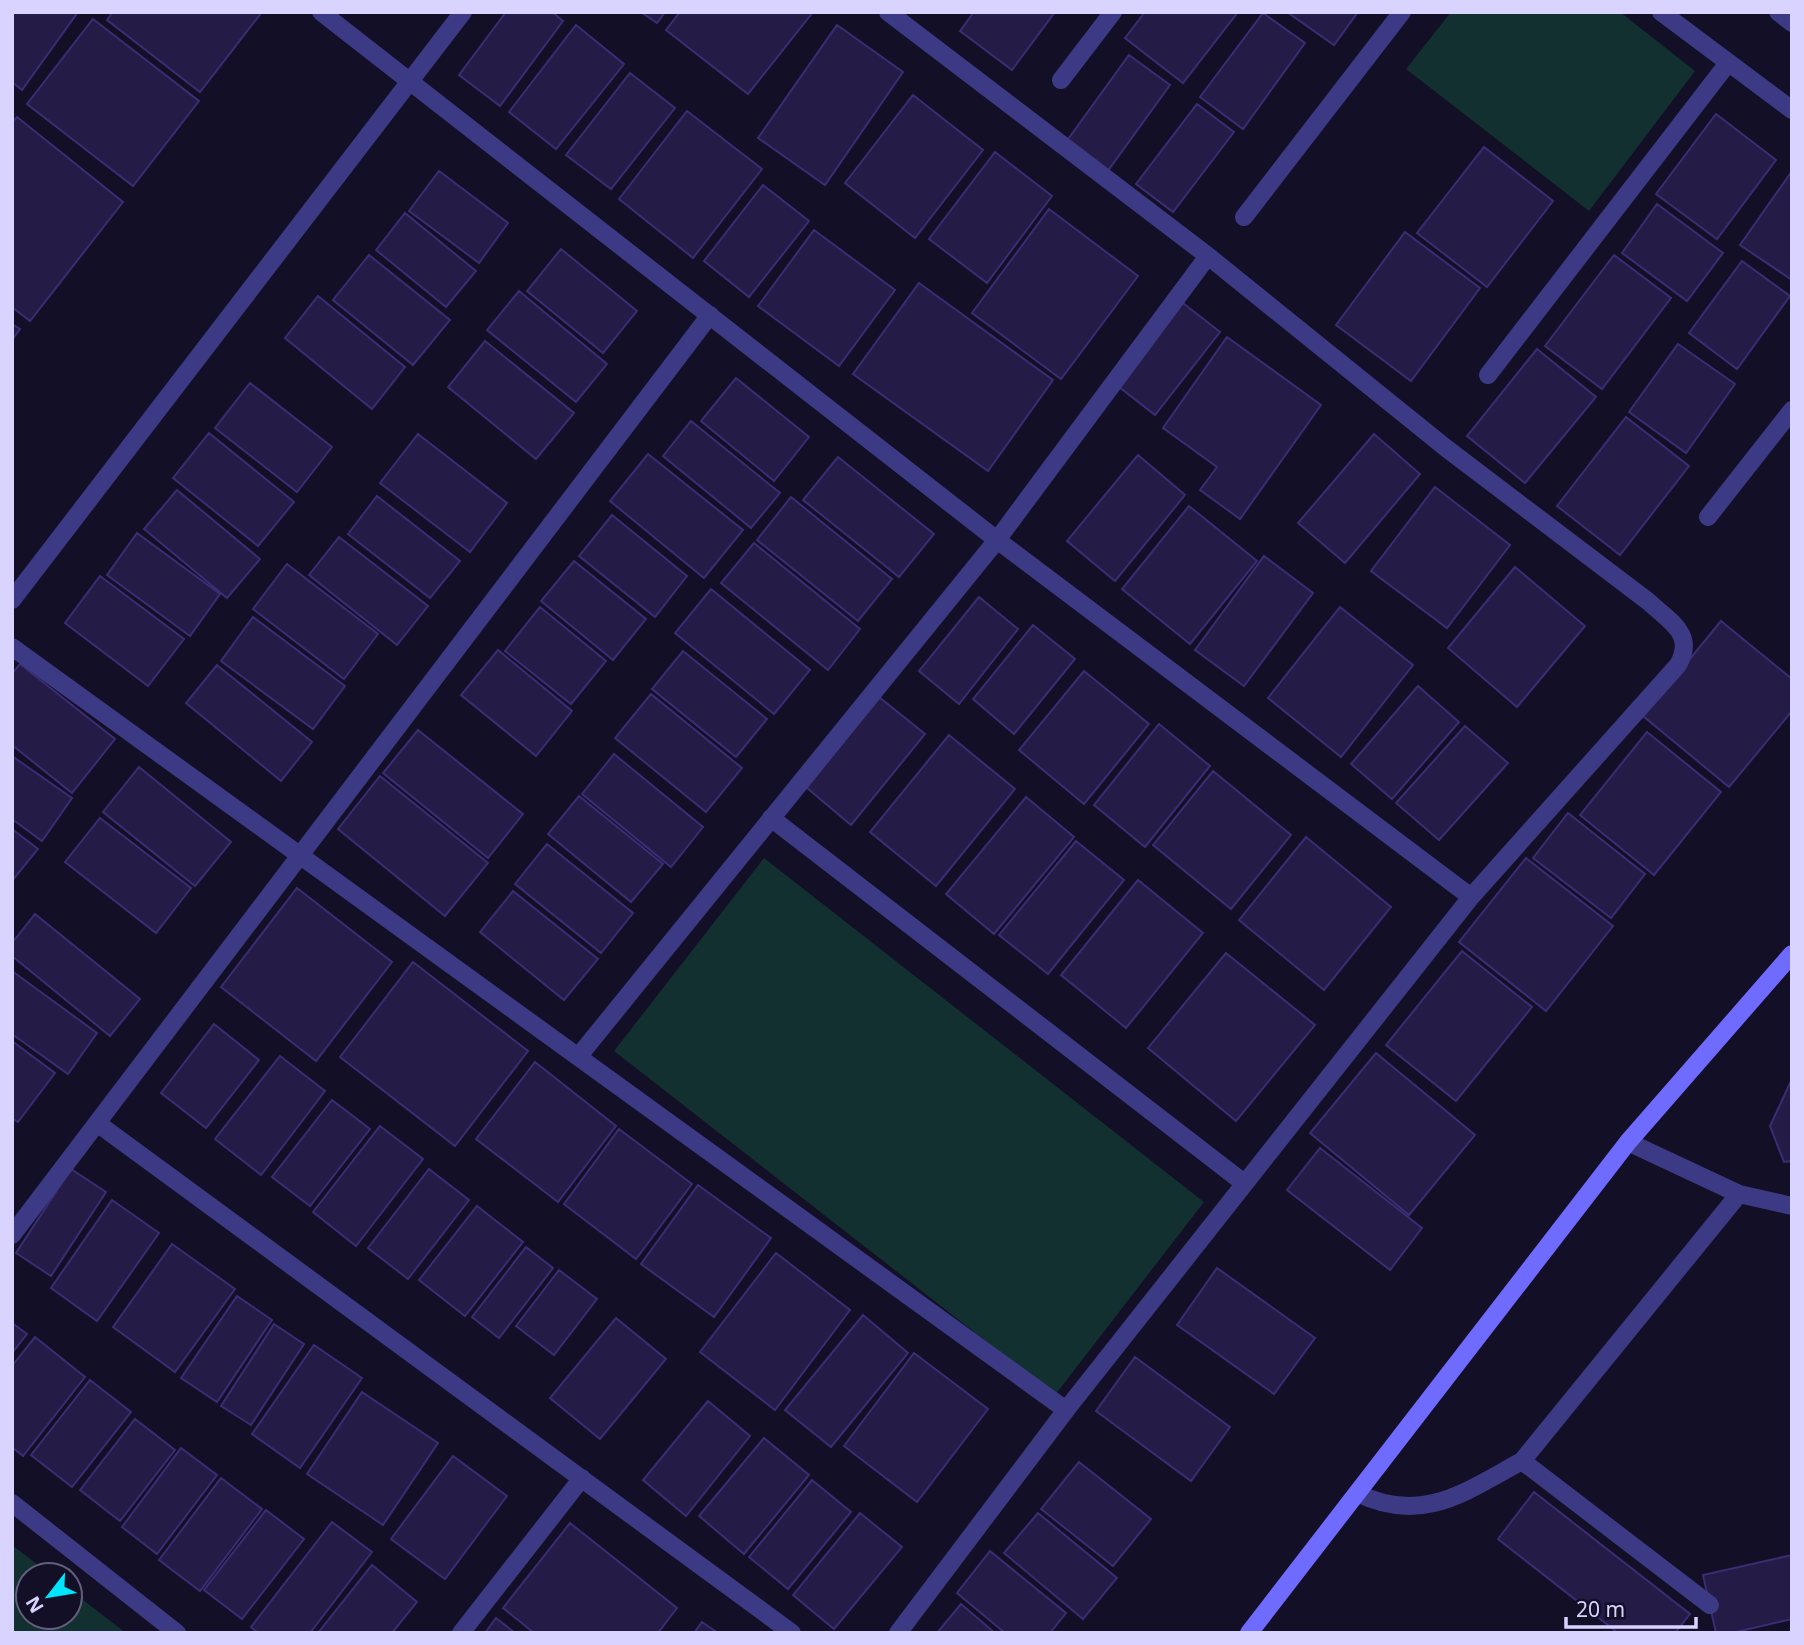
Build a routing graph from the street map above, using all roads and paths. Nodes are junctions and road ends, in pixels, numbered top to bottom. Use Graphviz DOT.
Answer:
graph roads {
  1 [pos="321,12"];
  2 [pos="463,12"];
  3 [pos="888,12"];
  4 [pos="1112,12"];
  5 [pos="1402,12"];
  6 [pos="1661,12"];
  7 [pos="1778,12"];
  8 [pos="1792,23"];
  9 [pos="1728,63"];
  10 [pos="1061,80"];
  11 [pos="411,81"];
  12 [pos="1792,110"];
  13 [pos="1244,217"];
  14 [pos="1208,256"];
  15 [pos="710,315"];
  16 [pos="1488,375"];
  17 [pos="1792,410"];
  18 [pos="1708,517"];
  19 [pos="997,540"];
  20 [pos="12,600"];
  21 [pos="12,647"];
  22 [pos="771,818"];
  23 [pos="300,856"];
  24 [pos="1471,897"];
  25 [pos="1791,955"];
  26 [pos="578,1057"];
  27 [pos="97,1123"];
  28 [pos="1628,1142"];
  29 [pos="1244,1183"];
  30 [pos="1739,1194"];
  31 [pos="1792,1206"];
  32 [pos="12,1235"];
  33 [pos="1066,1410"];
  34 [pos="1522,1461"];
  35 [pos="582,1479"];
  36 [pos="1357,1493"];
  37 [pos="12,1503"];
  38 [pos="1710,1605"];
  39 [pos="177,1633"];
  40 [pos="461,1633"];
  41 [pos="792,1633"];
  42 [pos="898,1633"];
  43 [pos="1249,1633"];
  1 -- 11 [label="street"];
  2 -- 11 [label="street"];
  3 -- 14 [label="street"];
  4 -- 10 [label="street"];
  5 -- 13 [label="street"];
  6 -- 9 [label="street"];
  7 -- 8 [label="street"];
  9 -- 12 [label="street"];
  9 -- 16 [label="street"];
  11 -- 15 [label="street"];
  11 -- 20 [label="street"];
  14 -- 19 [label="street"];
  14 -- 24 [label="street"];
  15 -- 19 [label="street"];
  15 -- 23 [label="street"];
  17 -- 18 [label="street"];
  19 -- 22 [label="street"];
  19 -- 24 [label="street"];
  21 -- 23 [label="street"];
  22 -- 26 [label="street"];
  22 -- 29 [label="street"];
  23 -- 26 [label="street"];
  23 -- 27 [label="street"];
  24 -- 29 [label="street"];
  25 -- 28 [label="street"];
  26 -- 33 [label="street"];
  27 -- 32 [label="street"];
  27 -- 35 [label="street"];
  28 -- 30 [label="street"];
  28 -- 36 [label="street"];
  29 -- 33 [label="street"];
  30 -- 31 [label="street"];
  30 -- 34 [label="street"];
  33 -- 42 [label="street"];
  34 -- 36 [label="street"];
  34 -- 38 [label="street"];
  35 -- 40 [label="street"];
  35 -- 41 [label="street"];
  36 -- 43 [label="street"];
  37 -- 39 [label="street"];
}
